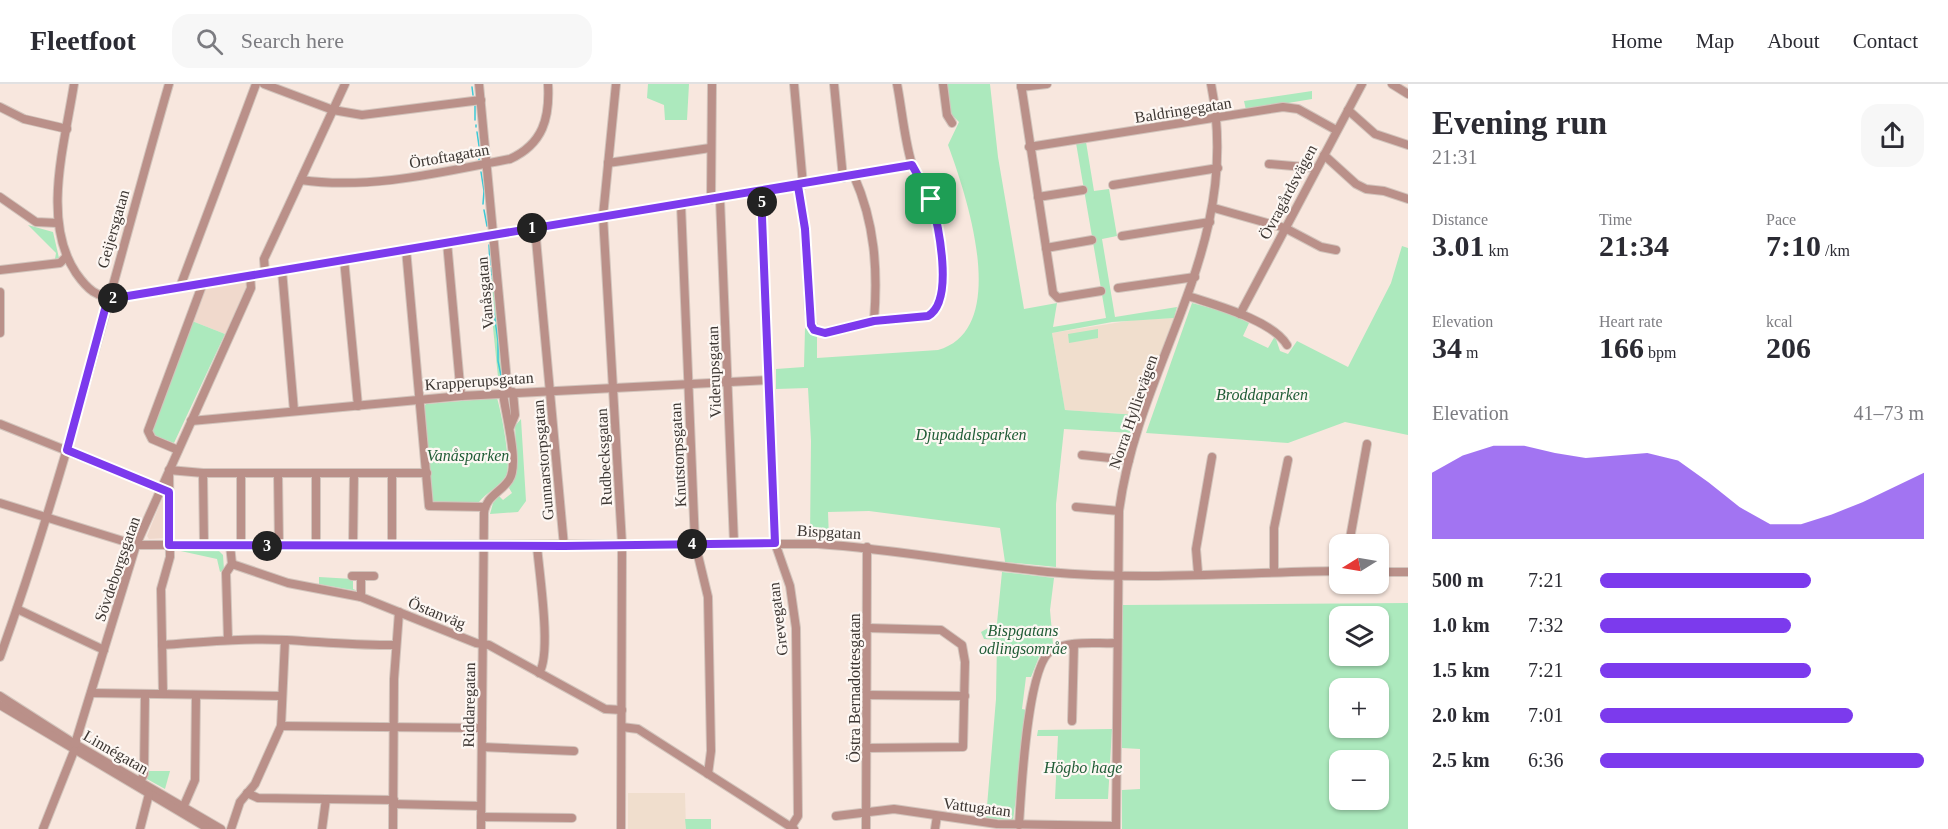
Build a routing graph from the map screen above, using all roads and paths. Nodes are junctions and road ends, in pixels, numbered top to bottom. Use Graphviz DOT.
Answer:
graph roads {
  1 [pos="74,84"];
  2 [pos="169,84"];
  3 [pos="256,84"];
  4 [pos="264,84"];
  5 [pos="345,84"];
  6 [pos="479,84"];
  7 [pos="548,84"];
  8 [pos="616,84"];
  9 [pos="712,84"];
  10 [pos="795,84"];
  11 [pos="834,84"];
  12 [pos="897,84"];
  13 [pos="943,84"];
  14 [pos="1047,84"];
  15 [pos="1211,84"];
  16 [pos="1362,84"];
  17 [pos="1392,84"];
  18 [pos="1021,86"];
  19 [pos="1408,94"];
  20 [pos="481,100"];
  21 [pos="0,107"];
  22 [pos="333,110"];
  23 [pos="1348,110"];
  24 [pos="1216,118"];
  25 [pos="952,123"];
  26 [pos="67,129"];
  27 [pos="1336,130"];
  28 [pos="1408,145"];
  29 [pos="1029,147"];
  30 [pos="710,148"];
  31 [pos="1324,154"];
  32 [pos="608,163"];
  33 [pos="486,164"];
  34 [pos="1269,164"];
  35 [pos="912,165"];
  36 [pos="1218,168"];
  37 [pos="1316,168"];
  38 [pos="854,176"];
  39 [pos="843,178"];
  40 [pos="301,180"];
  41 [pos="800,185"];
  42 [pos="1113,185"];
  43 [pos="1083,190"];
  44 [pos="761,192"];
  45 [pos="0,197"];
  46 [pos="1038,197"];
  47 [pos="720,199"];
  48 [pos="1408,199"];
  49 [pos="711,200"];
  50 [pos="681,205"];
  51 [pos="1214,208"];
  52 [pos="603,216"];
  53 [pos="1210,222"];
  54 [pos="57,223"];
  55 [pos="535,228"];
  56 [pos="1285,228"];
  57 [pos="493,235"];
  58 [pos="1122,236"];
  59 [pos="1092,240"];
  60 [pos="447,242"];
  61 [pos="1046,248"];
  62 [pos="406,249"];
  63 [pos="1336,250"];
  64 [pos="66,257"];
  65 [pos="344,260"];
  66 [pos="0,270"];
  67 [pos="282,270"];
  68 [pos="265,272"];
  69 [pos="250,275"];
  70 [pos="1195,277"];
  71 [pos="203,283"];
  72 [pos="180,287"];
  73 [pos="1118,288"];
  74 [pos="1101,291"];
  75 [pos="0,292"];
  76 [pos="1188,296"];
  77 [pos="108,298"];
  78 [pos="1240,314"];
  79 [pos="874,321"];
  80 [pos="0,333"];
  81 [pos="1287,345"];
  82 [pos="769,380"];
  83 [pos="728,382"];
  84 [pos="688,383"];
  85 [pos="614,387"];
  86 [pos="550,390"];
  87 [pos="508,393"];
  88 [pos="461,396"];
  89 [pos="421,399"];
  90 [pos="358,406"];
  91 [pos="294,411"];
  92 [pos="191,421"];
  93 [pos="0,423"];
  94 [pos="1366,444"];
  95 [pos="67,450"];
  96 [pos="178,450"];
  97 [pos="1082,455"];
  98 [pos="1212,457"];
  99 [pos="1129,460"];
  100 [pos="1288,460"];
  101 [pos="170,470"];
  102 [pos="203,473"];
  103 [pos="241,473"];
  104 [pos="278,473"];
  105 [pos="316,473"];
  106 [pos="354,473"];
  107 [pos="392,473"];
  108 [pos="427,473"];
  109 [pos="165,490"];
  110 [pos="0,503"];
  111 [pos="485,507"];
  112 [pos="1076,507"];
  113 [pos="1119,511"];
  114 [pos="48,516"];
  115 [pos="1351,534"];
  116 [pos="695,543"];
  117 [pos="734,543"];
  118 [pos="775,543"];
  119 [pos="622,544"];
  120 [pos="136,545"];
  121 [pos="169,545"];
  122 [pos="204,545"];
  123 [pos="230,545"];
  124 [pos="241,545"];
  125 [pos="279,546"];
  126 [pos="316,546"];
  127 [pos="354,546"];
  128 [pos="392,546"];
  129 [pos="483,546"];
  130 [pos="537,546"];
  131 [pos="564,546"];
  132 [pos="867,547"];
  133 [pos="232,564"];
  134 [pos="1329,571"];
  135 [pos="1274,572"];
  136 [pos="1389,572"];
  137 [pos="1408,572"];
  138 [pos="1198,573"];
  139 [pos="1116,574"];
  140 [pos="352,576"];
  141 [pos="362,576"];
  142 [pos="374,576"];
  143 [pos="361,597"];
  144 [pos="17,609"];
  145 [pos="399,612"];
  146 [pos="868,628"];
  147 [pos="228,640"];
  148 [pos="285,640"];
  149 [pos="1116,643"];
  150 [pos="483,644"];
  151 [pos="1074,644"];
  152 [pos="162,645"];
  153 [pos="396,645"];
  154 [pos="104,650"];
  155 [pos="0,657"];
  156 [pos="539,673"];
  157 [pos="91,693"];
  158 [pos="145,694"];
  159 [pos="163,694"];
  160 [pos="196,694"];
  161 [pos="0,696"];
  162 [pos="281,696"];
  163 [pos="867,696"];
  164 [pos="965,696"];
  165 [pos="0,705"];
  166 [pos="622,710"];
  167 [pos="1072,721"];
  168 [pos="281,726"];
  169 [pos="394,727"];
  170 [pos="622,727"];
  171 [pos="482,729"];
  172 [pos="482,747"];
  173 [pos="74,748"];
  174 [pos="867,748"];
  175 [pos="574,750"];
  176 [pos="708,774"];
  177 [pos="138,784"];
  178 [pos="247,793"];
  179 [pos="149,794"];
  180 [pos="326,799"];
  181 [pos="394,802"];
  182 [pos="481,806"];
  183 [pos="182,810"];
  184 [pos="867,811"];
  185 [pos="836,816"];
  186 [pos="937,816"];
  187 [pos="481,817"];
  188 [pos="572,818"];
  189 [pos="203,825"];
  190 [pos="1019,825"];
  191 [pos="997,827"];
  192 [pos="1116,827"];
  193 [pos="793,828"];
  194 [pos="43,829"];
  195 [pos="140,829"];
  196 [pos="221,829"];
  197 [pos="231,829"];
  198 [pos="322,829"];
  199 [pos="393,829"];
  200 [pos="481,829"];
  201 [pos="621,829"];
  202 [pos="866,829"];
  203 [pos="935,829"];
  1 -- 26 [label="street"];
  2 -- 77 [label="street, Geijersgatan"];
  3 -- 72 [label="street"];
  4 -- 22 [label="street"];
  5 -- 22 [label="street"];
  6 -- 20 [label="street, Vanåsgatan"];
  7 -- 33 [label="street, Örtoftagatan"];
  8 -- 32 [label="street, Rudbecksgatan"];
  9 -- 30 [label="street"];
  10 -- 41 [label="street"];
  11 -- 39 [label="street"];
  12 -- 35 [label="street"];
  13 -- 25 [label="street"];
  14 -- 18 [label="street"];
  15 -- 24 [label="street, Norra Hyllievägen"];
  16 -- 23 [label="street, Övragårdsvägen"];
  17 -- 19 [label="street"];
  18 -- 29 [label="street"];
  20 -- 22 [label="street"];
  20 -- 33 [label="street, Vanåsgatan"];
  21 -- 26 [label="street"];
  22 -- 40 [label="street"];
  23 -- 27 [label="street, Övragårdsvägen"];
  23 -- 28 [label="street"];
  24 -- 27 [label="street, Baldringegatan"];
  24 -- 29 [label="street, Baldringegatan"];
  24 -- 36 [label="street, Norra Hyllievägen"];
  26 -- 54 [label="street"];
  27 -- 31 [label="street, Övragårdsvägen"];
  29 -- 46 [label="street"];
  30 -- 32 [label="street"];
  30 -- 49 [label="street"];
  31 -- 37 [label="street, Övragårdsvägen"];
  31 -- 48 [label="street"];
  32 -- 52 [label="street, Rudbecksgatan"];
  33 -- 40 [label="street, Örtoftagatan"];
  33 -- 57 [label="street, Vanåsgatan"];
  34 -- 37 [label="street"];
  35 -- 38 [label="street"];
  35 -- 79 [label="street"];
  36 -- 42 [label="street"];
  36 -- 51 [label="street, Norra Hyllievägen"];
  37 -- 56 [label="street, Övragårdsvägen"];
  38 -- 39 [label="street"];
  38 -- 79 [label="street"];
  39 -- 41 [label="street"];
  40 -- 68 [label="street"];
  41 -- 44 [label="street"];
  41 -- 79 [label="street"];
  43 -- 46 [label="street"];
  44 -- 47 [label="street"];
  44 -- 82 [label="street, Grevegatan"];
  45 -- 54 [label="street"];
  46 -- 61 [label="street"];
  47 -- 49 [label="street"];
  47 -- 83 [label="street, Viderupsgatan"];
  49 -- 50 [label="street"];
  50 -- 52 [label="street"];
  50 -- 84 [label="street, Knutstorpsgatan"];
  51 -- 53 [label="street, Norra Hyllievägen"];
  51 -- 56 [label="street"];
  52 -- 55 [label="street"];
  52 -- 85 [label="street, Rudbecksgatan"];
  53 -- 58 [label="street"];
  53 -- 70 [label="street, Norra Hyllievägen"];
  54 -- 64 [label="street"];
  55 -- 57 [label="street"];
  55 -- 86 [label="street, Gunnarstorpsgatan"];
  56 -- 63 [label="street"];
  56 -- 78 [label="street, Övragårdsvägen"];
  57 -- 60 [label="street"];
  57 -- 87 [label="street, Vanåsgatan"];
  59 -- 61 [label="street"];
  60 -- 62 [label="street"];
  60 -- 88 [label="street"];
  61 -- 74 [label="street"];
  62 -- 65 [label="street"];
  62 -- 89 [label="street"];
  64 -- 66 [label="street"];
  64 -- 77 [label="street"];
  65 -- 67 [label="street"];
  65 -- 90 [label="street"];
  67 -- 68 [label="street"];
  67 -- 91 [label="street"];
  68 -- 69 [label="street"];
  69 -- 71 [label="street"];
  69 -- 92 [label="street, Sövdeborgsgatan"];
  70 -- 73 [label="street"];
  70 -- 76 [label="street, Norra Hyllievägen"];
  71 -- 72 [label="street"];
  71 -- 96 [label="street"];
  72 -- 77 [label="street"];
  75 -- 80 [label="street"];
  76 -- 78 [label="street"];
  76 -- 99 [label="street, Norra Hyllievägen"];
  77 -- 95 [label="street, Geijersgatan"];
  78 -- 81 [label="street"];
  82 -- 83 [label="street, Krapperupsgatan"];
  82 -- 118 [label="street, Grevegatan"];
  83 -- 84 [label="street, Krapperupsgatan"];
  83 -- 117 [label="street, Viderupsgatan"];
  84 -- 85 [label="street, Krapperupsgatan"];
  84 -- 116 [label="street, Knutstorpsgatan"];
  85 -- 86 [label="street, Krapperupsgatan"];
  85 -- 119 [label="street, Rudbecksgatan"];
  86 -- 87 [label="street, Krapperupsgatan"];
  86 -- 131 [label="street, Gunnarstorpsgatan"];
  87 -- 88 [label="street, Krapperupsgatan"];
  87 -- 111 [label="street"];
  88 -- 89 [label="street, Krapperupsgatan"];
  89 -- 90 [label="street, Krapperupsgatan"];
  89 -- 108 [label="street"];
  90 -- 91 [label="street, Krapperupsgatan"];
  91 -- 92 [label="street, Krapperupsgatan"];
  92 -- 96 [label="street, Sövdeborgsgatan"];
  93 -- 95 [label="street"];
  94 -- 115 [label="street"];
  95 -- 109 [label="street"];
  95 -- 114 [label="street, Geijersgatan"];
  96 -- 101 [label="street, Sövdeborgsgatan"];
  97 -- 99 [label="street"];
  98 -- 138 [label="street"];
  99 -- 113 [label="street, Norra Hyllievägen"];
  100 -- 135 [label="street"];
  101 -- 102 [label="street"];
  101 -- 109 [label="street, Sövdeborgsgatan"];
  102 -- 103 [label="street"];
  102 -- 122 [label="street"];
  103 -- 104 [label="street"];
  103 -- 124 [label="street"];
  104 -- 105 [label="street"];
  104 -- 125 [label="street"];
  105 -- 106 [label="street"];
  105 -- 126 [label="street"];
  106 -- 107 [label="street"];
  106 -- 127 [label="street"];
  107 -- 108 [label="street"];
  107 -- 128 [label="street"];
  108 -- 111 [label="street"];
  109 -- 120 [label="street, Sövdeborgsgatan"];
  109 -- 121 [label="street"];
  110 -- 114 [label="street"];
  111 -- 129 [label="street"];
  112 -- 113 [label="street"];
  113 -- 139 [label="street, Norra Hyllievägen"];
  114 -- 120 [label="street"];
  114 -- 144 [label="street, Geijersgatan"];
  116 -- 117 [label="street, Bispgatan"];
  116 -- 119 [label="street, Bispgatan"];
  116 -- 176 [label="street, Knutstorpsgatan"];
  117 -- 118 [label="street, Bispgatan"];
  118 -- 132 [label="street, Bispgatan"];
  118 -- 193 [label="street, Grevegatan"];
  119 -- 131 [label="street, Bispgatan"];
  119 -- 166 [label="street, Rudbecksgatan"];
  120 -- 121 [label="street, Bispgatan"];
  120 -- 154 [label="street, Sövdeborgsgatan"];
  121 -- 122 [label="street, Bispgatan"];
  121 -- 152 [label="street"];
  122 -- 123 [label="street, Bispgatan"];
  123 -- 124 [label="street, Bispgatan"];
  123 -- 133 [label="street"];
  124 -- 125 [label="street, Bispgatan"];
  125 -- 126 [label="street, Bispgatan"];
  126 -- 127 [label="street, Bispgatan"];
  127 -- 128 [label="street, Bispgatan"];
  128 -- 129 [label="street, Bispgatan"];
  129 -- 130 [label="street, Bispgatan"];
  129 -- 150 [label="street, Riddaregatan"];
  130 -- 131 [label="street, Bispgatan"];
  130 -- 156 [label="street"];
  132 -- 139 [label="street, Bispgatan"];
  132 -- 146 [label="street, Östra Bernadottesgatan"];
  133 -- 143 [label="street, Östanväg"];
  133 -- 147 [label="street"];
  134 -- 135 [label="street, Bispgatan"];
  135 -- 138 [label="street, Bispgatan"];
  136 -- 137 [label="street"];
  138 -- 139 [label="street, Bispgatan"];
  139 -- 149 [label="street, Norra Hyllievägen"];
  140 -- 141 [label="street"];
  141 -- 142 [label="street"];
  141 -- 143 [label="street"];
  143 -- 145 [label="street, Östanväg"];
  144 -- 154 [label="street"];
  144 -- 155 [label="street, Geijersgatan"];
  145 -- 150 [label="street, Östanväg"];
  145 -- 153 [label="street"];
  146 -- 163 [label="street, Östra Bernadottesgatan"];
  146 -- 164 [label="street"];
  147 -- 148 [label="street"];
  147 -- 152 [label="street"];
  148 -- 153 [label="street"];
  148 -- 162 [label="street"];
  149 -- 151 [label="street"];
  149 -- 192 [label="street, Norra Hyllievägen"];
  150 -- 156 [label="street, Östanväg"];
  150 -- 171 [label="street, Riddaregatan"];
  151 -- 167 [label="street"];
  151 -- 190 [label="street"];
  152 -- 159 [label="street"];
  153 -- 169 [label="street"];
  154 -- 157 [label="street, Sövdeborgsgatan"];
  156 -- 166 [label="street, Östanväg"];
  157 -- 158 [label="street"];
  157 -- 173 [label="street, Sövdeborgsgatan"];
  158 -- 159 [label="street"];
  158 -- 177 [label="street"];
  159 -- 160 [label="street"];
  160 -- 162 [label="street"];
  160 -- 183 [label="street"];
  161 -- 173 [label="street, Linnégatan"];
  162 -- 168 [label="street"];
  163 -- 164 [label="street"];
  163 -- 174 [label="street, Östra Bernadottesgatan"];
  164 -- 174 [label="street"];
  165 -- 173 [label="street, Linnégatan"];
  166 -- 170 [label="street, Rudbecksgatan"];
  168 -- 169 [label="street"];
  168 -- 178 [label="street"];
  169 -- 171 [label="street"];
  169 -- 181 [label="street"];
  170 -- 176 [label="street"];
  170 -- 201 [label="street, Rudbecksgatan"];
  171 -- 172 [label="street, Riddaregatan"];
  172 -- 175 [label="street"];
  172 -- 182 [label="street, Riddaregatan"];
  173 -- 177 [label="street, Linnégatan"];
  173 -- 194 [label="street, Sövdeborgsgatan"];
  174 -- 184 [label="street, Östra Bernadottesgatan"];
  176 -- 193 [label="street"];
  177 -- 179 [label="street, Linnégatan"];
  177 -- 183 [label="street, Linnégatan"];
  178 -- 180 [label="street"];
  178 -- 197 [label="street"];
  179 -- 183 [label="street, Linnégatan"];
  179 -- 195 [label="street"];
  180 -- 181 [label="street"];
  180 -- 198 [label="street"];
  181 -- 182 [label="street"];
  181 -- 199 [label="street"];
  182 -- 187 [label="street, Riddaregatan"];
  183 -- 189 [label="street, Linnégatan"];
  184 -- 185 [label="street, Vattugatan"];
  184 -- 186 [label="street, Vattugatan"];
  184 -- 202 [label="street, Östra Bernadottesgatan"];
  186 -- 191 [label="street, Vattugatan"];
  186 -- 203 [label="street"];
  187 -- 188 [label="street"];
  187 -- 200 [label="street, Riddaregatan"];
  189 -- 196 [label="street, Linnégatan"];
  190 -- 191 [label="street, Vattugatan"];
  190 -- 192 [label="street, Vattugatan"];
}
